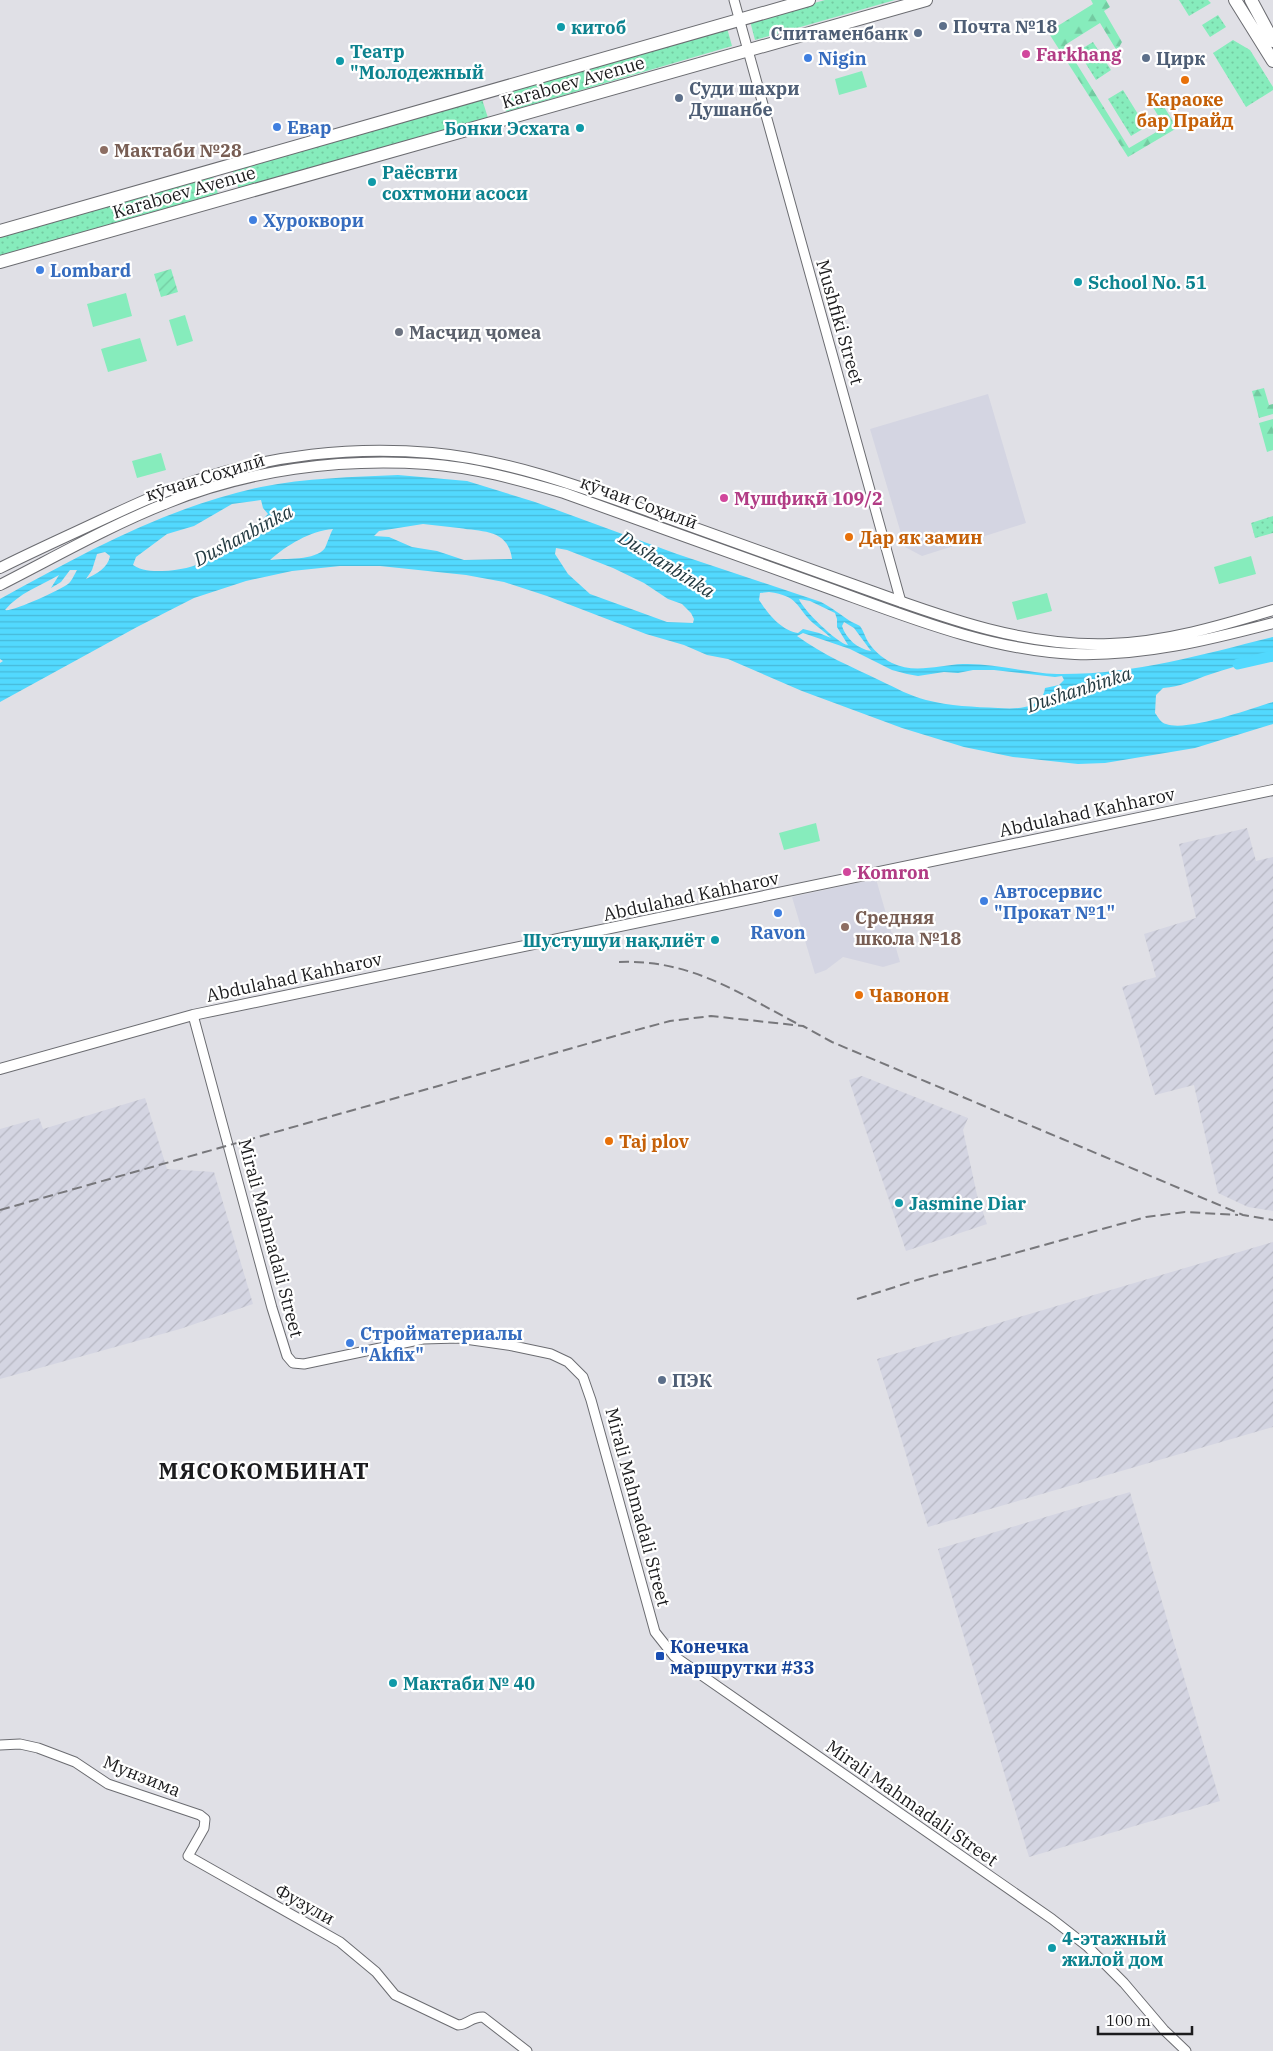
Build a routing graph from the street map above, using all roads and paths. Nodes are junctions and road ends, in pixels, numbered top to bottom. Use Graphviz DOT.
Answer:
graph roads {
  1 [pos="734,0"];
  2 [pos="809,0"];
  3 [pos="926,0"];
  4 [pos="1235,0"];
  5 [pos="1251,0"];
  6 [pos="739,20"];
  7 [pos="1273,41"];
  8 [pos="747,51"];
  9 [pos="1273,61"];
  10 [pos="0,231"];
  11 [pos="0,262"];
  12 [pos="0,568"];
  13 [pos="0,585"];
  14 [pos="901,602"];
  15 [pos="1273,610"];
  16 [pos="1273,624"];
  17 [pos="1273,790"];
  18 [pos="193,1015"];
  19 [pos="0,1069"];
  20 [pos="0,1744"];
  21 [pos="188,1856"];
  22 [pos="527,2051"];
  23 [pos="1186,2051"];
  1 -- 6 [label="street, Mushfiki Street"];
  2 -- 6 [label="highway, Karaboev Avenue"];
  3 -- 8 [label="highway, Karaboev Avenue"];
  4 -- 9 [label="highway"];
  5 -- 7 [label="highway"];
  6 -- 8 [label="street, Mushfiki Street"];
  6 -- 10 [label="highway, Karaboev Avenue"];
  8 -- 11 [label="highway, Karaboev Avenue"];
  8 -- 14 [label="street, Mushfiki Street"];
  12 -- 14 [label="main road, кӯчаи Соҳилӣ"];
  13 -- 16 [label="main road, кӯчаи Соҳилӣ"];
  14 -- 15 [label="main road, кӯчаи Соҳилӣ"];
  17 -- 18 [label="main road, Abdulahad Kahharov"];
  18 -- 19 [label="main road, Abdulahad Kahharov"];
  18 -- 23 [label="street, Mirali Mahmadali Street"];
  20 -- 21 [label="street, Мунзима"];
  21 -- 22 [label="street, Фузули"];
}
